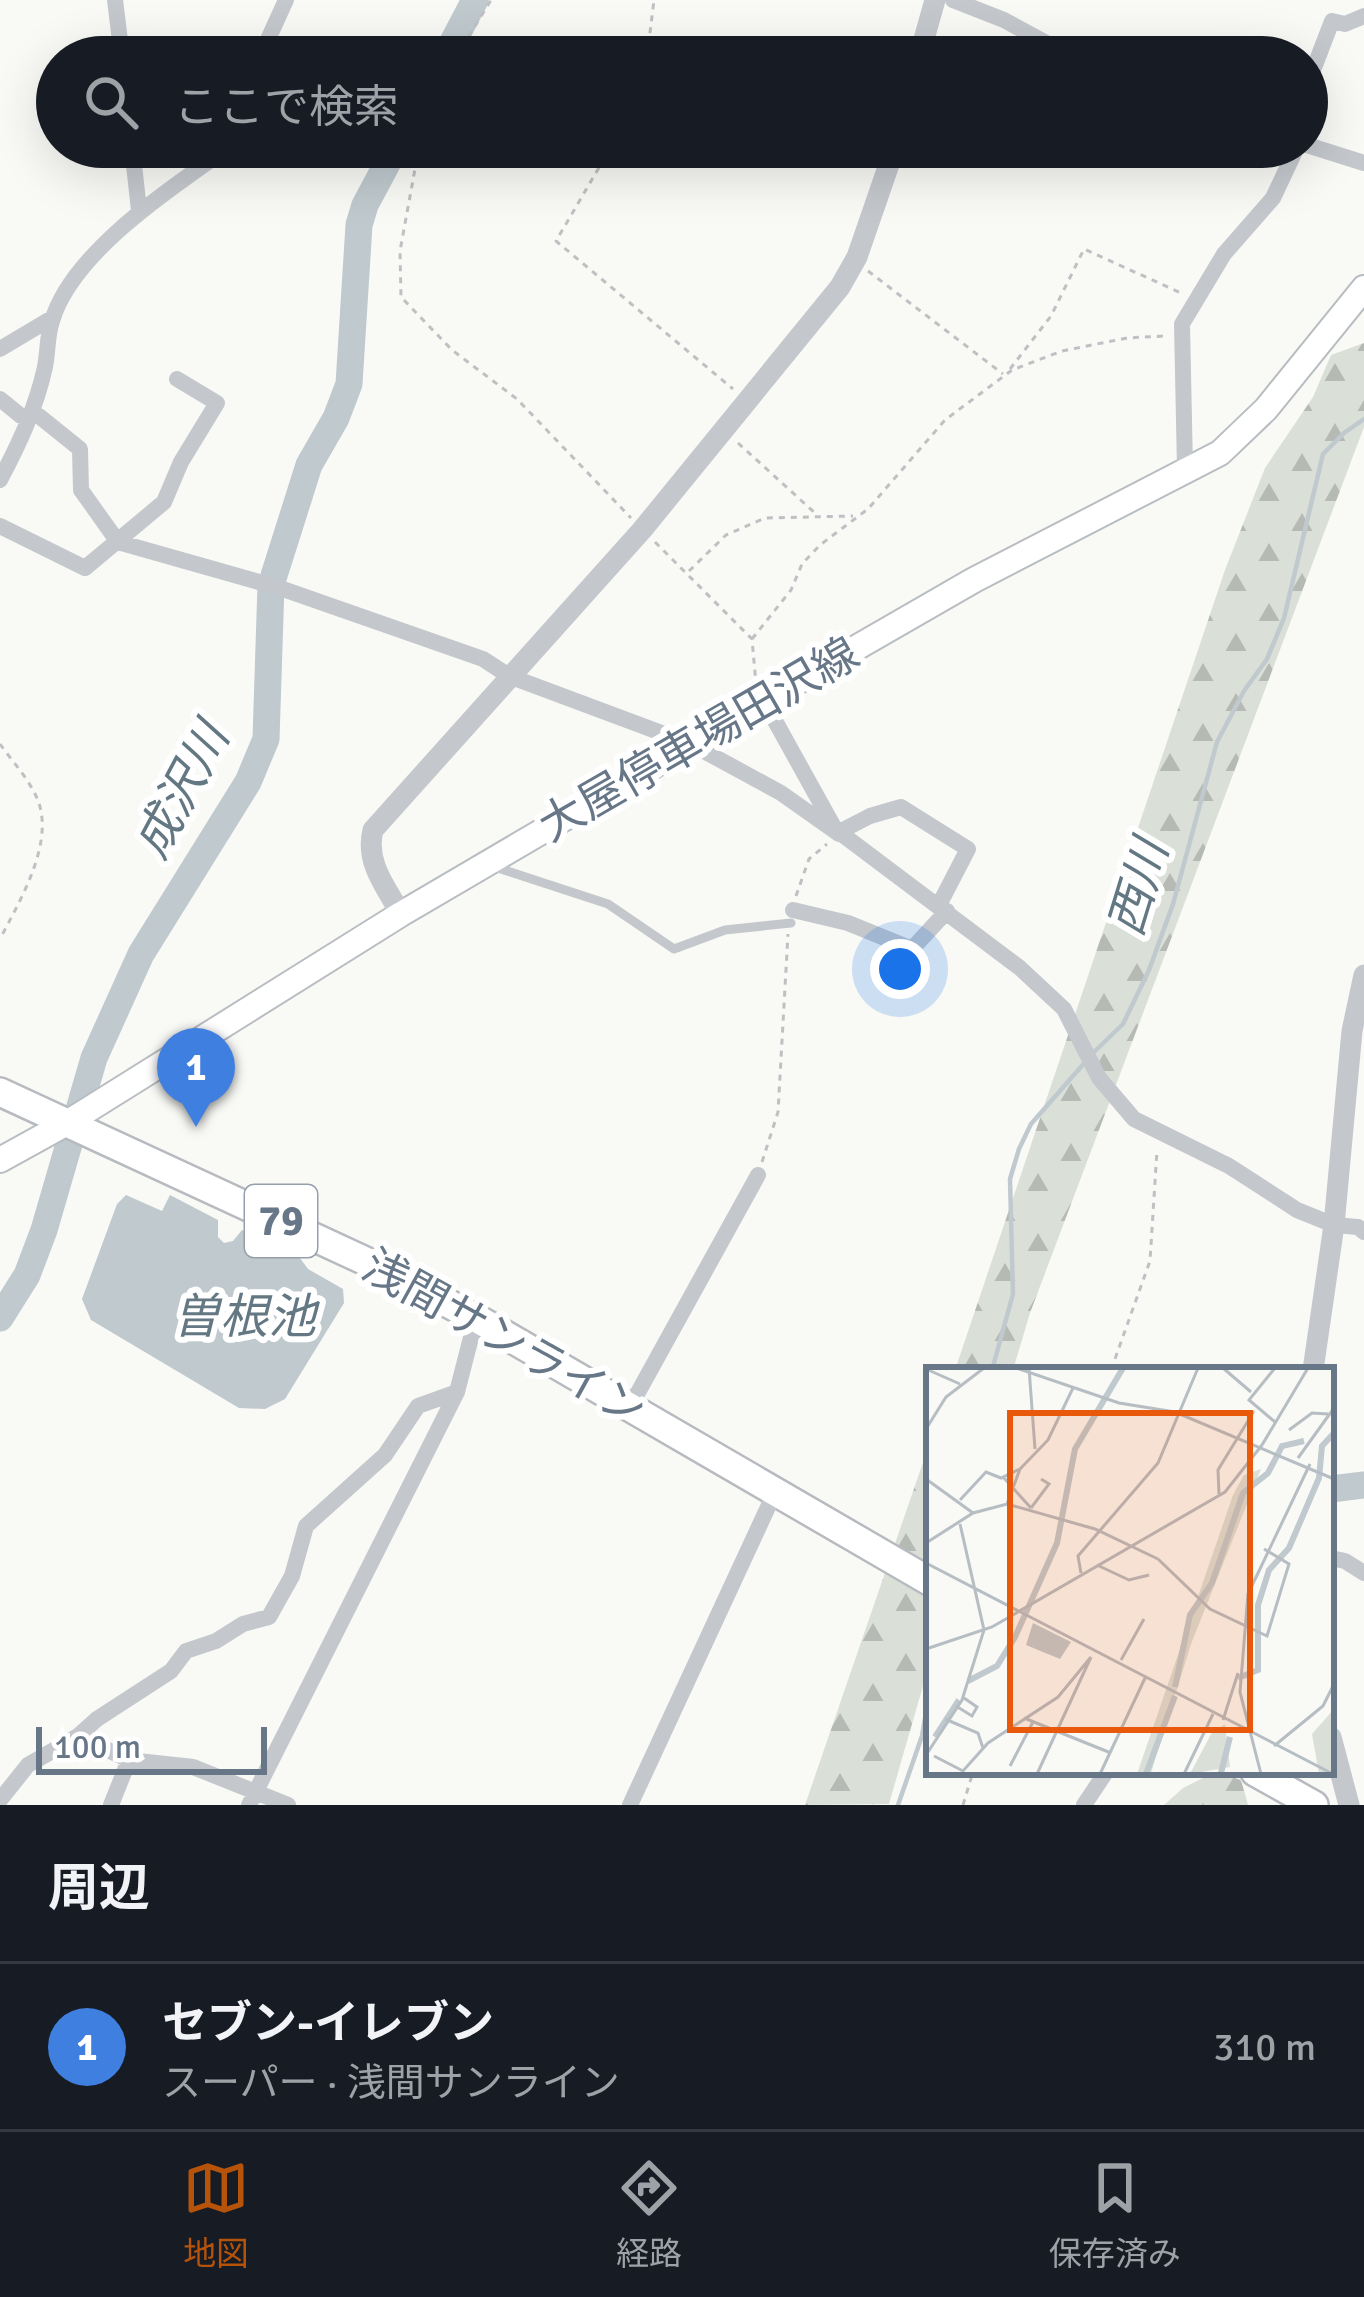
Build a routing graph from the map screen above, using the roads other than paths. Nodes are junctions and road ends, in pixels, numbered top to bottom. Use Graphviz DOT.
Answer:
graph roads {
  1 [pos="115,0"];
  2 [pos="286,0"];
  3 [pos="935,0"];
  4 [pos="953,0"];
  5 [pos="1364,16"];
  6 [pos="119,36"];
  7 [pos="270,36"];
  8 [pos="926,36"];
  9 [pos="1033,36"];
  10 [pos="1325,36"];
  11 [pos="1328,152"];
  12 [pos="1364,163"];
  13 [pos="134,168"];
  14 [pos="199,168"];
  15 [pos="888,168"];
  16 [pos="1287,168"];
  17 [pos="139,210"];
  18 [pos="1364,288"];
  19 [pos="52,319"];
  20 [pos="0,349"];
  21 [pos="177,379"];
  22 [pos="0,399"];
  23 [pos="31,417"];
  24 [pos="1185,469"];
  25 [pos="0,480"];
  26 [pos="0,526"];
  27 [pos="118,542"];
  28 [pos="509,676"];
  29 [pos="764,701"];
  30 [pos="691,744"];
  31 [pos="839,833"];
  32 [pos="487,865"];
  33 [pos="943,908"];
  34 [pos="401,914"];
  35 [pos="792,916"];
  36 [pos="1364,975"];
  37 [pos="0,1092"];
  38 [pos="80,1121"];
  39 [pos="0,1160"];
  40 [pos="758,1175"];
  41 [pos="1334,1225"];
  42 [pos="1364,1232"];
  43 [pos="476,1318"];
  44 [pos="1312,1367"];
  45 [pos="458,1392"];
  46 [pos="630,1407"];
  47 [pos="775,1492"];
  48 [pos="1334,1559"];
  49 [pos="1364,1573"];
  50 [pos="926,1579"];
  51 [pos="78,1736"];
  52 [pos="1334,1748"];
  53 [pos="129,1760"];
  54 [pos="1104,1775"];
  55 [pos="1260,1775"];
  56 [pos="253,1798"];
  57 [pos="0,1800"];
  58 [pos="111,1805"];
  59 [pos="288,1805"];
  60 [pos="630,1805"];
  61 [pos="1084,1805"];
  62 [pos="1314,1805"];
  63 [pos="1349,1805"];
  1 -- 6 [label="street"];
  2 -- 7 [label="street"];
  3 -- 8 [label="street"];
  4 -- 9 [label="street"];
  5 -- 10 [label="street"];
  11 -- 12 [label="street"];
  13 -- 17 [label="street"];
  14 -- 17 [label="street"];
  15 -- 28 [label="street"];
  16 -- 24 [label="street"];
  17 -- 19 [label="street"];
  18 -- 24 [label="main road, 大屋停車場田沢線"];
  19 -- 20 [label="street"];
  19 -- 23 [label="street"];
  21 -- 27 [label="street"];
  22 -- 23 [label="street"];
  23 -- 25 [label="street"];
  23 -- 27 [label="street"];
  24 -- 29 [label="main road, 大屋停車場田沢線"];
  26 -- 27 [label="street"];
  27 -- 28 [label="street"];
  28 -- 30 [label="street"];
  28 -- 34 [label="street"];
  29 -- 30 [label="main road, 大屋停車場田沢線"];
  29 -- 31 [label="street"];
  30 -- 31 [label="street"];
  30 -- 32 [label="main road, 大屋停車場田沢線"];
  31 -- 33 [label="street"];
  31 -- 33 [label="street"];
  32 -- 34 [label="main road, 大屋停車場田沢線"];
  32 -- 35 [label="lane"];
  33 -- 35 [label="street"];
  33 -- 41 [label="street"];
  34 -- 38 [label="main road, 大屋停車場田沢線"];
  36 -- 41 [label="street"];
  37 -- 38 [label="main road, 浅間サンライン / 79"];
  38 -- 39 [label="main road, 大屋停車場田沢線"];
  38 -- 43 [label="main road, 浅間サンライン / 79"];
  40 -- 46 [label="street"];
  41 -- 42 [label="street"];
  41 -- 44 [label="street"];
  43 -- 45 [label="street"];
  43 -- 46 [label="main road, 浅間サンライン / 79"];
  45 -- 51 [label="street"];
  45 -- 56 [label="street"];
  46 -- 47 [label="main road, 浅間サンライン / 79"];
  47 -- 50 [label="main road, 浅間サンライン / 79"];
  47 -- 60 [label="street"];
  48 -- 49 [label="street"];
  51 -- 53 [label="street"];
  51 -- 57 [label="street"];
  52 -- 63 [label="street"];
  53 -- 56 [label="street"];
  53 -- 58 [label="street"];
  54 -- 61 [label="street"];
  55 -- 62 [label="main road"];
  56 -- 59 [label="street"];
}
